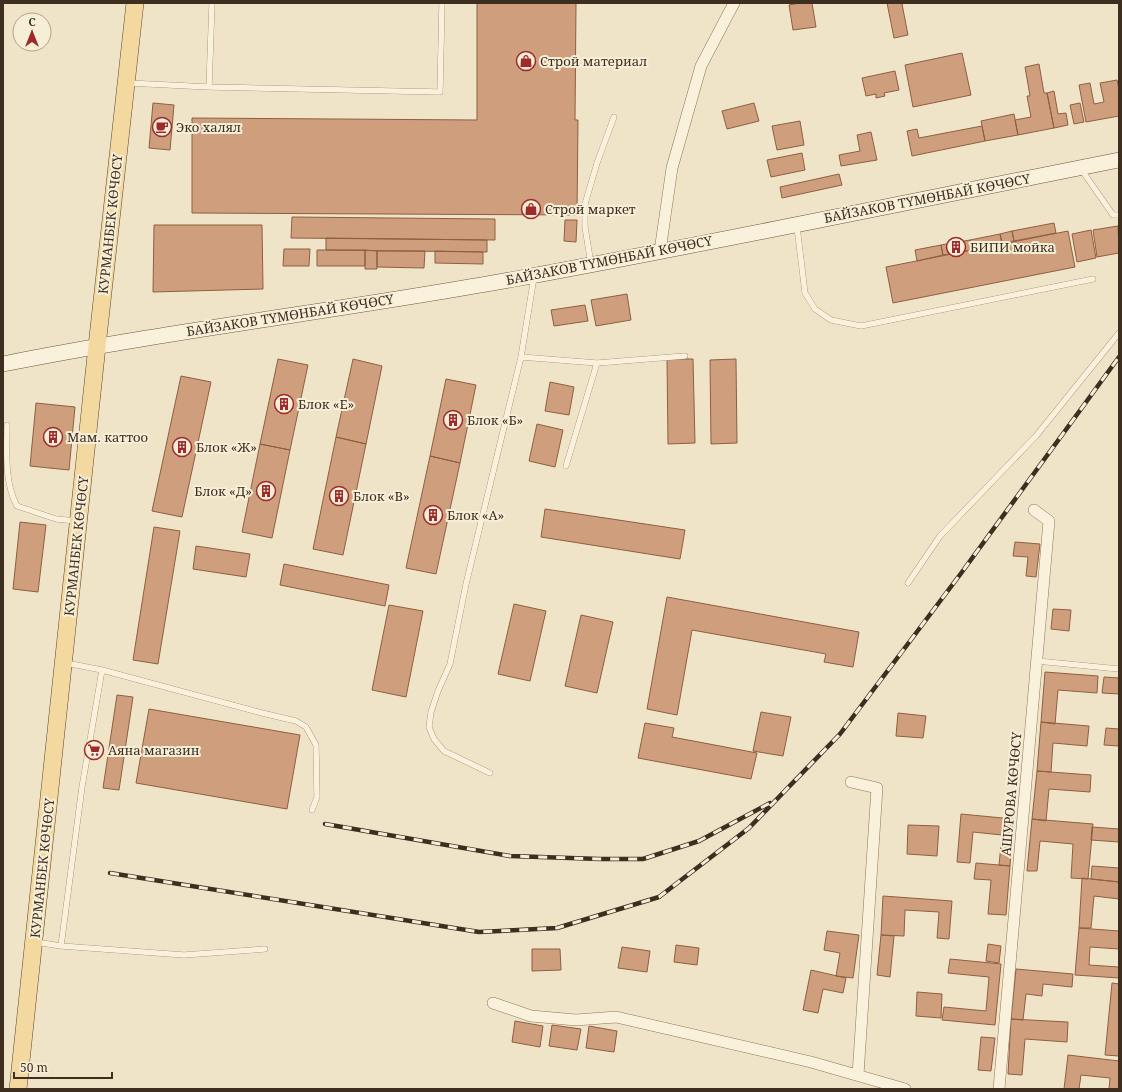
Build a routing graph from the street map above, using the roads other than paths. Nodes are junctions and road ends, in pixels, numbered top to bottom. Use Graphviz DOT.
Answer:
graph roads {
  1 [pos="135,3"];
  2 [pos="212,3"];
  3 [pos="442,3"];
  4 [pos="734,3"];
  5 [pos="125,83"];
  6 [pos="209,88"];
  7 [pos="614,117"];
  8 [pos="1119,160"];
  9 [pos="1080,168"];
  10 [pos="1119,215"];
  11 [pos="796,224"];
  12 [pos="660,251"];
  13 [pos="591,264"];
  14 [pos="534,275"];
  15 [pos="1093,279"];
  16 [pos="1119,333"];
  17 [pos="97,346"];
  18 [pos="684,356"];
  19 [pos="521,357"];
  20 [pos="597,363"];
  21 [pos="3,364"];
  22 [pos="7,425"];
  23 [pos="566,466"];
  24 [pos="1034,510"];
  25 [pos="79,521"];
  26 [pos="908,583"];
  27 [pos="1037,661"];
  28 [pos="64,663"];
  29 [pos="1119,669"];
  30 [pos="102,670"];
  31 [pos="490,773"];
  32 [pos="851,782"];
  33 [pos="312,810"];
  34 [pos="34,942"];
  35 [pos="61,946"];
  36 [pos="265,949"];
  37 [pos="493,1003"];
  38 [pos="858,1075"];
  39 [pos="18,1089"];
  40 [pos="905,1089"];
  41 [pos="999,1089"];
  1 -- 5 [label="main road, КУРМАНБЕК КӨЧӨСҮ"];
  2 -- 6 [label="lane"];
  3 -- 6 [label="lane"];
  4 -- 12 [label="street"];
  5 -- 6 [label="lane"];
  5 -- 17 [label="main road, КУРМАНБЕК КӨЧӨСҮ"];
  7 -- 13 [label="lane"];
  8 -- 9 [label="main road, БАЙЗАКОВ ТҮМӨНБАЙ КӨЧӨСҮ"];
  9 -- 10 [label="lane"];
  9 -- 11 [label="main road, БАЙЗАКОВ ТҮМӨНБАЙ КӨЧӨСҮ"];
  11 -- 12 [label="main road, БАЙЗАКОВ ТҮМӨНБАЙ КӨЧӨСҮ"];
  11 -- 15 [label="lane"];
  12 -- 13 [label="main road, БАЙЗАКОВ ТҮМӨНБАЙ КӨЧӨСҮ"];
  13 -- 14 [label="main road, БАЙЗАКОВ ТҮМӨНБАЙ КӨЧӨСҮ"];
  14 -- 17 [label="main road, БАЙЗАКОВ ТҮМӨНБАЙ КӨЧӨСҮ"];
  14 -- 19 [label="lane"];
  16 -- 26 [label="lane"];
  17 -- 21 [label="main road, БАЙЗАКОВ ТҮМӨНБАЙ КӨЧӨСҮ"];
  17 -- 25 [label="main road, КУРМАНБЕК КӨЧӨСҮ"];
  18 -- 20 [label="lane"];
  19 -- 20 [label="lane"];
  19 -- 31 [label="lane"];
  20 -- 23 [label="lane"];
  22 -- 25 [label="lane"];
  24 -- 27 [label="street, АШУРОВА КӨЧӨСҮ"];
  25 -- 28 [label="main road, КУРМАНБЕК КӨЧӨСҮ"];
  27 -- 29 [label="lane"];
  27 -- 41 [label="street, АШУРОВА КӨЧӨСҮ"];
  28 -- 30 [label="lane"];
  28 -- 34 [label="main road, КУРМАНБЕК КӨЧӨСҮ"];
  30 -- 33 [label="lane"];
  30 -- 35 [label="lane"];
  32 -- 38 [label="street"];
  34 -- 35 [label="lane"];
  34 -- 39 [label="main road, КУРМАНБЕК КӨЧӨСҮ"];
  35 -- 36 [label="lane"];
  37 -- 38 [label="street"];
  38 -- 40 [label="street"];
}
